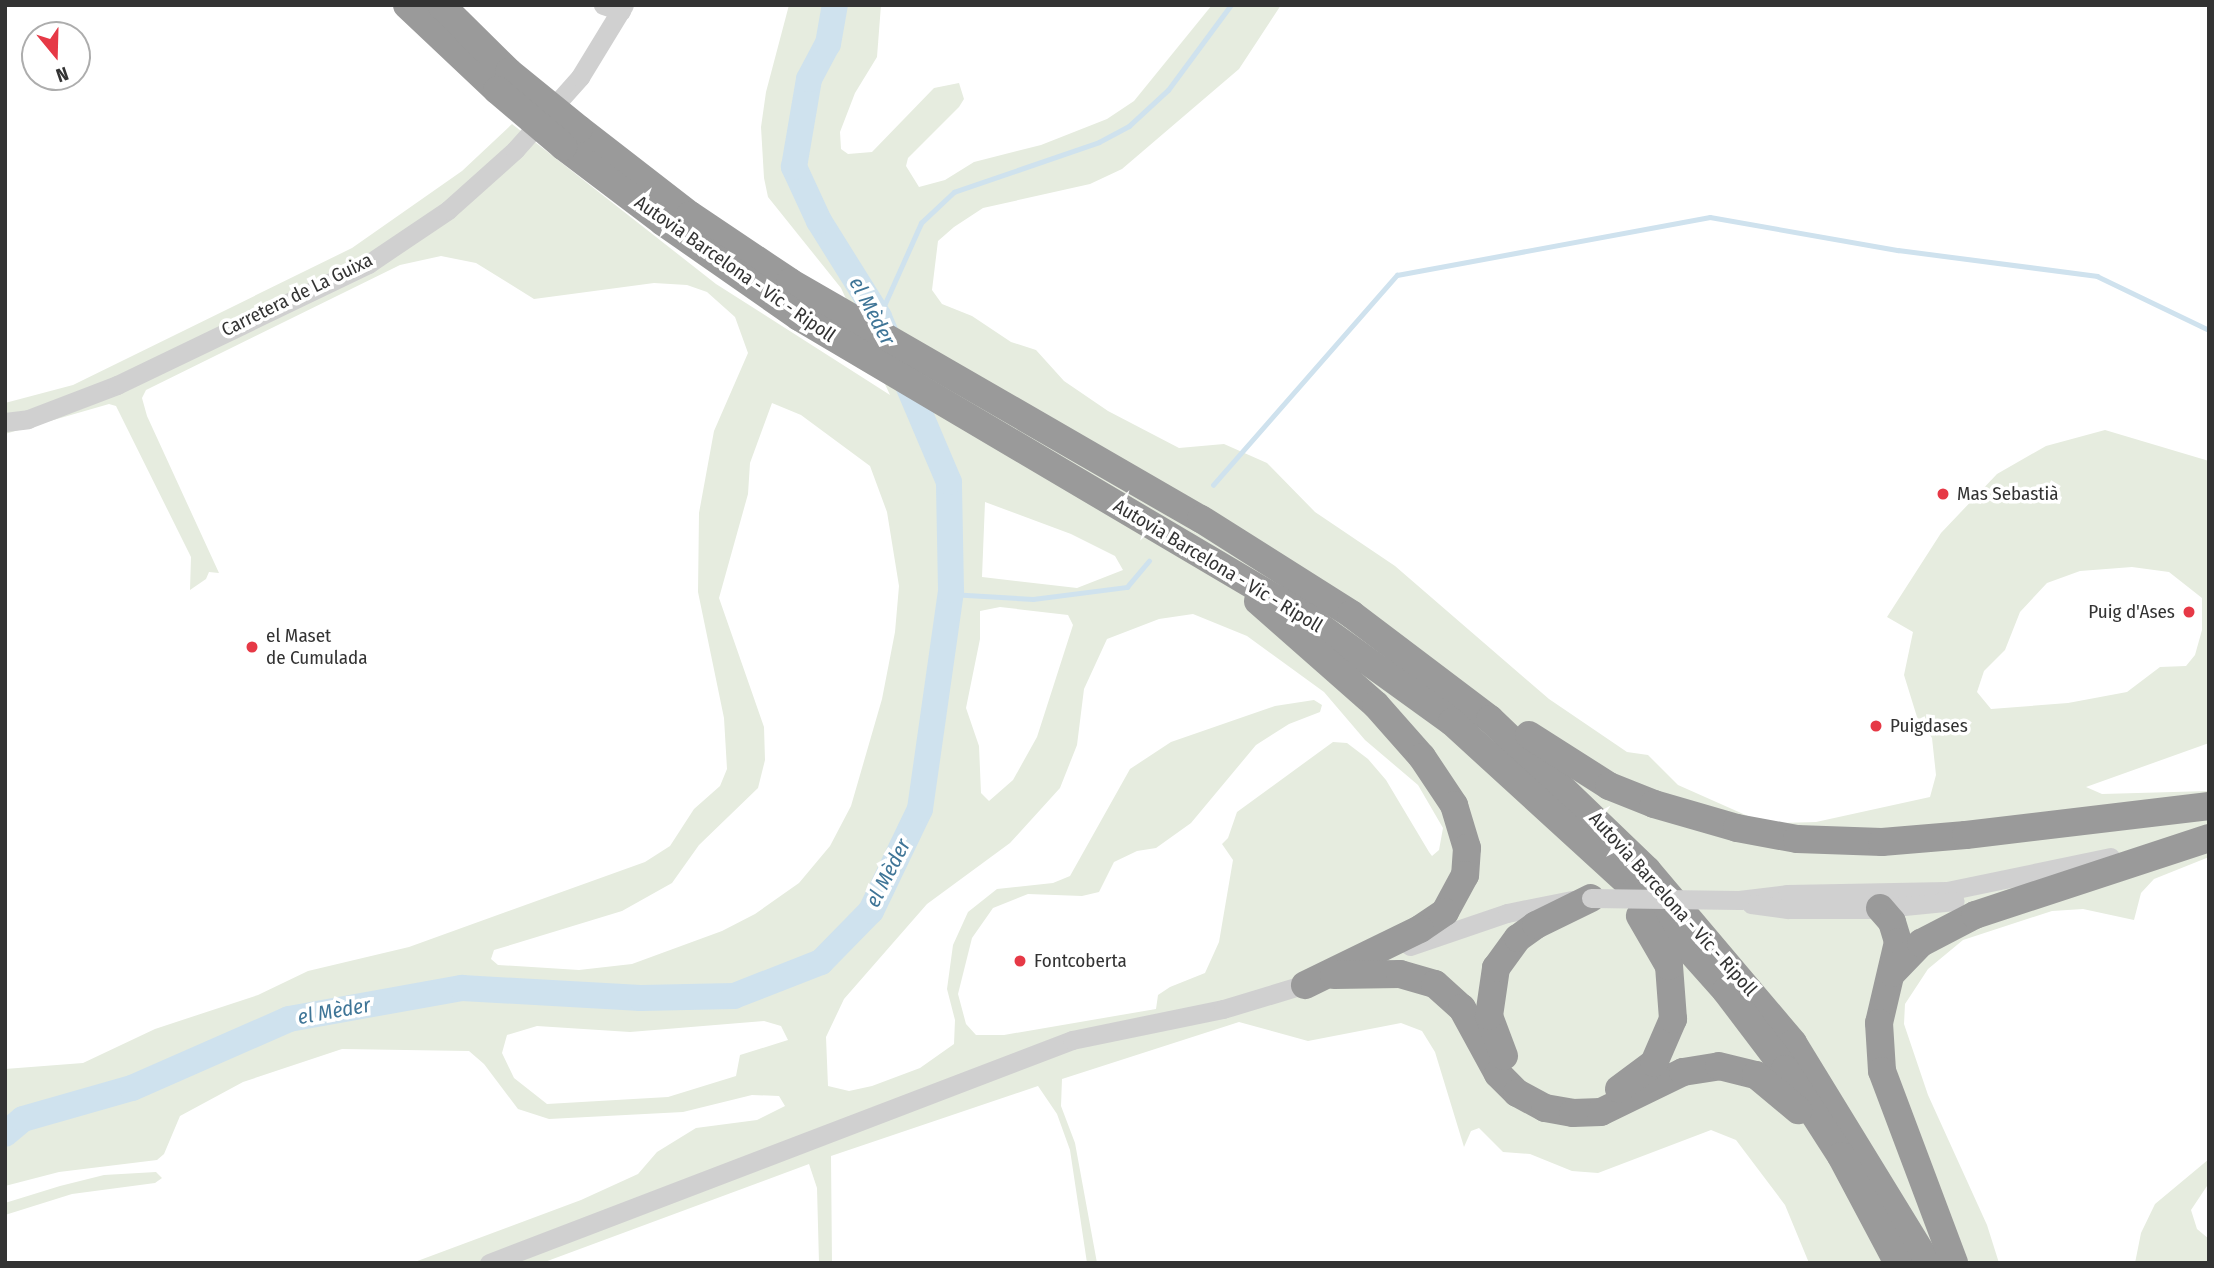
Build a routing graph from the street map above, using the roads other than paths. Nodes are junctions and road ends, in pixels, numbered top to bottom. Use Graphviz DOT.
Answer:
graph roads {
  1 [pos="407,5"];
  2 [pos="441,5"];
  3 [pos="616,7"];
  4 [pos="503,81"];
  5 [pos="571,137"];
  6 [pos="5,422"];
  7 [pos="1232,573"];
  8 [pos="1490,719"];
  9 [pos="2209,806"];
  10 [pos="2209,827"];
  11 [pos="2209,838"];
  12 [pos="2103,859"];
  13 [pos="1620,877"];
  14 [pos="1591,898"];
  15 [pos="1746,899"];
  16 [pos="1880,908"];
  17 [pos="1334,975"];
  18 [pos="1890,975"];
  19 [pos="1305,985"];
  20 [pos="1841,1156"];
  21 [pos="489,1263"];
  22 [pos="1898,1263"];
  23 [pos="1928,1263"];
  24 [pos="1954,1263"];
  1 -- 4 [label="highway, Autovia Barcelona - Vic - Ripoll"];
  2 -- 4 [label="highway, Autovia Barcelona - Vic - Ripoll"];
  3 -- 6 [label="street, Carretera de La Guixa"];
  4 -- 5 [label="highway, Autovia Barcelona - Vic - Ripoll, bridge"];
  5 -- 7 [label="highway, Autovia Barcelona - Vic - Ripoll"];
  5 -- 8 [label="highway, Autovia Barcelona - Vic - Ripoll"];
  7 -- 13 [label="highway, Autovia Barcelona - Vic - Ripoll"];
  7 -- 19 [label="highway"];
  8 -- 9 [label="highway"];
  8 -- 23 [label="highway, Autovia Barcelona - Vic - Ripoll"];
  10 -- 12 [label="street"];
  11 -- 18 [label="highway"];
  12 -- 15 [label="street"];
  12 -- 16 [label="street"];
  13 -- 14 [label="highway"];
  13 -- 20 [label="highway, Autovia Barcelona - Vic - Ripoll"];
  14 -- 15 [label="street, bridge"];
  14 -- 17 [label="street"];
  15 -- 16 [label="street"];
  16 -- 18 [label="highway"];
  17 -- 19 [label="street"];
  17 -- 20 [label="highway"];
  18 -- 24 [label="highway"];
  19 -- 21 [label="street"];
  20 -- 22 [label="highway, Autovia Barcelona - Vic - Ripoll"];
}
